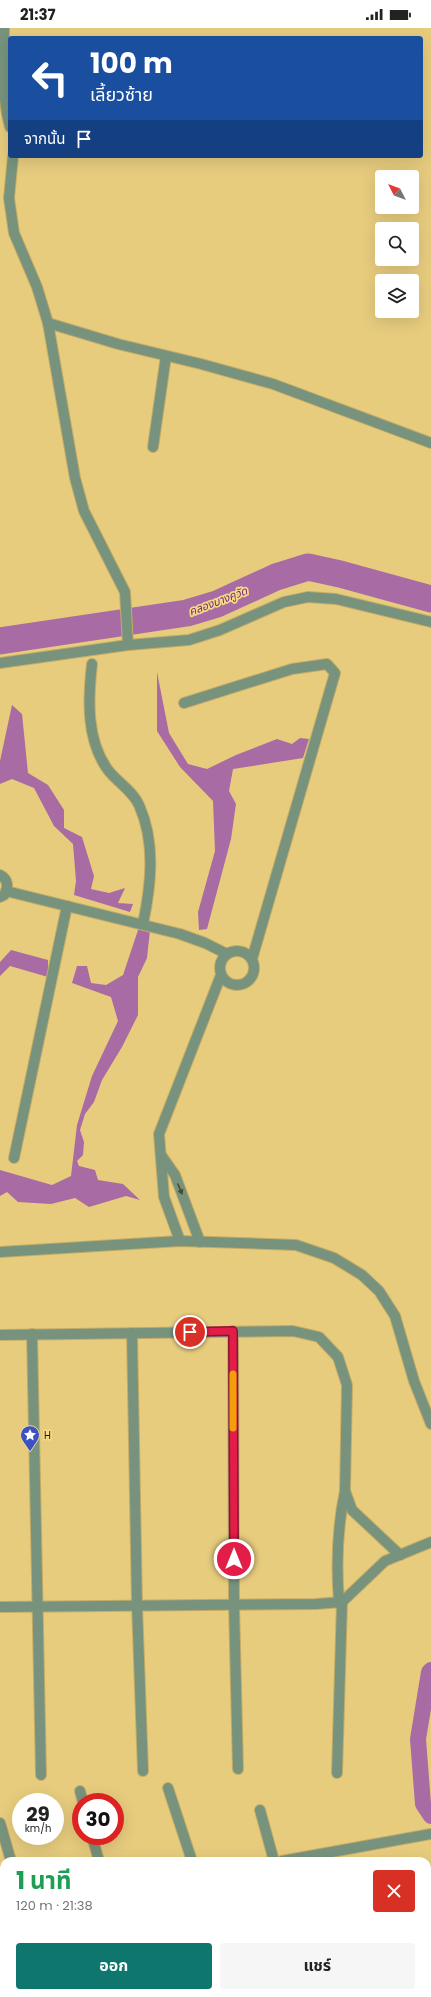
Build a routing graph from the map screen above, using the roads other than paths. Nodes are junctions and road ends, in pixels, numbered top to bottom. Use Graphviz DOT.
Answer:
graph roads {
  1 [pos="4,28"];
  2 [pos="8,120"];
  3 [pos="14,158"];
  4 [pos="48,323"];
  5 [pos="166,356"];
  6 [pos="430,439"];
  7 [pos="154,447"];
  8 [pos="431,622"];
  9 [pos="128,640"];
  10 [pos="0,663"];
  11 [pos="92,664"];
  12 [pos="184,703"];
  13 [pos="0,875"];
  14 [pos="3,894"];
  15 [pos="67,906"];
  16 [pos="144,920"];
  17 [pos="227,954"];
  18 [pos="252,959"];
  19 [pos="221,975"];
  20 [pos="161,1155"];
  21 [pos="14,1158"];
  22 [pos="180,1241"];
  23 [pos="200,1242"];
  24 [pos="0,1252"];
  25 [pos="233,1331"];
  26 [pos="132,1333"];
  27 [pos="32,1334"];
  28 [pos="0,1335"];
  29 [pos="431,1424"];
  30 [pos="345,1492"];
  31 [pos="431,1542"];
  32 [pos="400,1555"];
  33 [pos="341,1602"];
  34 [pos="137,1605"];
  35 [pos="234,1605"];
  36 [pos="0,1607"];
  37 [pos="37,1607"];
  38 [pos="238,1769"];
  39 [pos="143,1771"];
  40 [pos="337,1773"];
  41 [pos="41,1774"];
  42 [pos="168,1788"];
  43 [pos="260,1810"];
  44 [pos="0,1823"];
  45 [pos="431,1834"];
  46 [pos="95,1845"];
  47 [pos="10,1857"];
  48 [pos="98,1857"];
  49 [pos="191,1857"];
  50 [pos="273,1857"];
  51 [pos="305,1857"];
  1 -- 2 [label="street"];
  3 -- 4 [label="street"];
  4 -- 5 [label="street"];
  4 -- 9 [label="street"];
  5 -- 6 [label="street"];
  5 -- 7 [label="street"];
  8 -- 9 [label="street"];
  9 -- 10 [label="street"];
  11 -- 16 [label="street"];
  12 -- 18 [label="street"];
  13 -- 14 [label="street"];
  14 -- 15 [label="street"];
  15 -- 16 [label="street"];
  15 -- 21 [label="street"];
  16 -- 17 [label="street"];
  17 -- 18 [label="street"];
  17 -- 19 [label="street"];
  18 -- 19 [label="street"];
  19 -- 20 [label="street"];
  20 -- 22 [label="street"];
  20 -- 23 [label="street, one-way"];
  22 -- 23 [label="street"];
  22 -- 24 [label="street"];
  23 -- 29 [label="street"];
  25 -- 26 [label="street"];
  25 -- 30 [label="street"];
  25 -- 35 [label="street"];
  26 -- 27 [label="street"];
  26 -- 34 [label="street"];
  27 -- 28 [label="street"];
  27 -- 37 [label="street"];
  30 -- 32 [label="street"];
  30 -- 33 [label="street"];
  31 -- 32 [label="street"];
  32 -- 33 [label="street"];
  33 -- 35 [label="street"];
  33 -- 40 [label="street"];
  34 -- 35 [label="street"];
  34 -- 37 [label="street"];
  34 -- 39 [label="street"];
  35 -- 38 [label="street"];
  36 -- 37 [label="street"];
  37 -- 41 [label="street"];
  42 -- 49 [label="street"];
  43 -- 50 [label="street"];
  44 -- 47 [label="street"];
  45 -- 51 [label="street"];
  46 -- 48 [label="street"];
}
